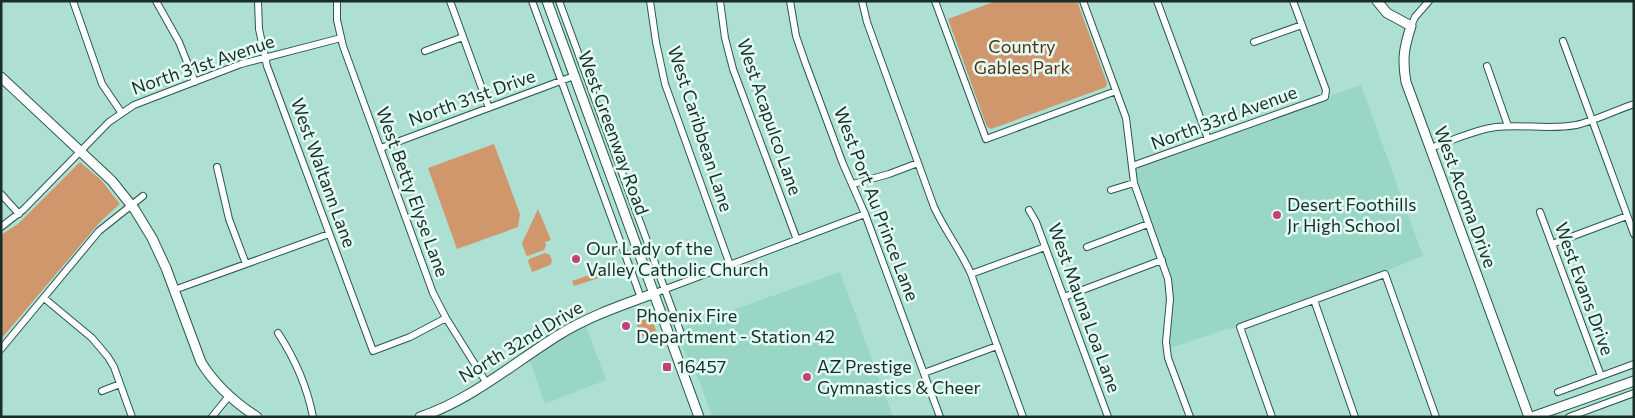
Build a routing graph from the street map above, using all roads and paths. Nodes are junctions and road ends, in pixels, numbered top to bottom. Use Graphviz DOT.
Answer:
graph roads {
  1 [pos="73,1"];
  2 [pos="156,1"];
  3 [pos="258,1"];
  4 [pos="337,1"];
  5 [pos="450,1"];
  6 [pos="532,1"];
  7 [pos="547,1"];
  8 [pos="559,1"];
  9 [pos="650,1"];
  10 [pos="720,1"];
  11 [pos="790,1"];
  12 [pos="862,1"];
  13 [pos="935,1"];
  14 [pos="1083,1"];
  15 [pos="1156,1"];
  16 [pos="1293,1"];
  17 [pos="1377,1"];
  18 [pos="1429,1"];
  19 [pos="1302,25"];
  20 [pos="1411,26"];
  21 [pos="463,37"];
  22 [pos="341,38"];
  23 [pos="1563,41"];
  24 [pos="1254,42"];
  25 [pos="425,51"];
  26 [pos="265,58"];
  27 [pos="1486,66"];
  28 [pos="574,76"];
  29 [pos="1,77"];
  30 [pos="561,81"];
  31 [pos="195,82"];
  32 [pos="1116,91"];
  33 [pos="1634,104"];
  34 [pos="489,108"];
  35 [pos="121,112"];
  36 [pos="1592,119"];
  37 [pos="1508,126"];
  38 [pos="1208,139"];
  39 [pos="381,148"];
  40 [pos="1430,148"];
  41 [pos="80,151"];
  42 [pos="918,163"];
  43 [pos="1132,166"];
  44 [pos="217,167"];
  45 [pos="1134,183"];
  46 [pos="852,184"];
  47 [pos="1111,190"];
  48 [pos="1,194"];
  49 [pos="143,196"];
  50 [pos="131,205"];
  51 [pos="1029,210"];
  52 [pos="1540,212"];
  53 [pos="19,214"];
  54 [pos="865,214"];
  55 [pos="1627,216"];
  56 [pos="1148,224"];
  57 [pos="1,228"];
  58 [pos="329,234"];
  59 [pos="1634,234"];
  60 [pos="797,240"];
  61 [pos="1552,244"];
  62 [pos="1087,246"];
  63 [pos="1045,247"];
  64 [pos="1162,260"];
  65 [pos="246,264"];
  66 [pos="730,265"];
  67 [pos="971,274"];
  68 [pos="666,288"];
  69 [pos="174,290"];
  70 [pos="655,293"];
  71 [pos="1064,296"];
  72 [pos="44,298"];
  73 [pos="641,298"];
  74 [pos="1314,300"];
  75 [pos="446,318"];
  76 [pos="680,331"];
  77 [pos="278,332"];
  78 [pos="997,346"];
  79 [pos="1,349"];
  80 [pos="1634,364"];
  81 [pos="924,373"];
  82 [pos="1601,376"];
  83 [pos="1634,381"];
  84 [pos="486,382"];
  85 [pos="120,384"];
  86 [pos="102,391"];
  87 [pos="1558,392"];
  88 [pos="1634,394"];
  89 [pos="229,396"];
  90 [pos="132,417"];
  91 [pos="212,417"];
  92 [pos="257,417"];
  93 [pos="313,417"];
  94 [pos="420,417"];
  95 [pos="699,417"];
  96 [pos="940,417"];
  97 [pos="1023,417"];
  98 [pos="1108,417"];
  99 [pos="1190,417"];
  100 [pos="1272,417"];
  101 [pos="1355,417"];
  102 [pos="1436,417"];
  103 [pos="1528,417"];
  104 [pos="1532,417"];
  105 [pos="1569,417"];
  1 -- 35 [label="street"];
  2 -- 31 [label="street"];
  3 -- 26 [label="street, West Waltann Lane"];
  4 -- 22 [label="street, West Betty Elyse Lane"];
  5 -- 21 [label="street"];
  6 -- 30 [label="street, West Greenway Road"];
  7 -- 28 [label="street, West Greenway Road"];
  8 -- 68 [label="street, West Greenway Road"];
  9 -- 66 [label="street, West Caribbean Lane"];
  10 -- 60 [label="street, West Acapulco Lane"];
  11 -- 46 [label="street, West Port Au Prince Lane"];
  12 -- 42 [label="street"];
  13 -- 32 [label="street"];
  14 -- 32 [label="street"];
  15 -- 38 [label="street"];
  16 -- 19 [label="street"];
  17 -- 20 [label="street"];
  18 -- 20 [label="street"];
  19 -- 24 [label="street"];
  19 -- 38 [label="street, North 33rd Avenue"];
  20 -- 40 [label="street, West Acoma Drive"];
  21 -- 25 [label="street"];
  21 -- 34 [label="street"];
  22 -- 26 [label="street, North 31st Avenue"];
  22 -- 39 [label="street, West Betty Elyse Lane"];
  23 -- 36 [label="street"];
  26 -- 31 [label="street, North 31st Avenue"];
  26 -- 58 [label="street, West Waltann Lane"];
  27 -- 37 [label="street"];
  28 -- 30 [label="street, North 31st Drive"];
  28 -- 70 [label="street, West Greenway Road"];
  29 -- 41 [label="street"];
  30 -- 34 [label="street, North 31st Drive"];
  30 -- 73 [label="street, West Greenway Road"];
  31 -- 35 [label="street, North 31st Avenue"];
  32 -- 43 [label="street"];
  33 -- 36 [label="street"];
  34 -- 39 [label="street, North 31st Drive"];
  35 -- 41 [label="street, North 31st Avenue"];
  36 -- 37 [label="street"];
  36 -- 55 [label="street"];
  37 -- 40 [label="street"];
  38 -- 43 [label="street, North 33rd Avenue"];
  39 -- 75 [label="street, West Betty Elyse Lane"];
  40 -- 103 [label="street, West Acoma Drive"];
  41 -- 50 [label="street"];
  41 -- 53 [label="street, North 31st Avenue"];
  42 -- 46 [label="street"];
  42 -- 67 [label="street"];
  43 -- 45 [label="street"];
  44 -- 65 [label="street"];
  45 -- 47 [label="street"];
  45 -- 56 [label="street"];
  46 -- 54 [label="street, West Port Au Prince Lane"];
  48 -- 53 [label="street"];
  49 -- 50 [label="street"];
  50 -- 69 [label="street"];
  50 -- 72 [label="street"];
  51 -- 63 [label="street, West Mauna Loa Lane"];
  52 -- 61 [label="street, West Evans Drive"];
  53 -- 57 [label="street, North 31st Avenue"];
  54 -- 60 [label="street, North 32nd Drive"];
  54 -- 81 [label="street, West Port Au Prince Lane"];
  55 -- 59 [label="street"];
  55 -- 61 [label="street"];
  56 -- 62 [label="street"];
  56 -- 64 [label="street"];
  58 -- 65 [label="street"];
  58 -- 75 [label="street, West Waltann Lane"];
  60 -- 66 [label="street, North 32nd Drive"];
  61 -- 82 [label="street, West Evans Drive"];
  63 -- 67 [label="street"];
  63 -- 71 [label="street, West Mauna Loa Lane"];
  64 -- 71 [label="street"];
  64 -- 99 [label="street"];
  65 -- 69 [label="street"];
  66 -- 68 [label="street, North 32nd Drive"];
  67 -- 78 [label="street"];
  68 -- 70 [label="street, North 32nd Drive"];
  68 -- 76 [label="street, West Greenway Road"];
  69 -- 89 [label="street"];
  70 -- 73 [label="street, North 32nd Drive"];
  70 -- 95 [label="street, West Greenway Road"];
  71 -- 98 [label="street, West Mauna Loa Lane"];
  72 -- 79 [label="street"];
  72 -- 85 [label="street"];
  73 -- 84 [label="street, North 32nd Drive"];
  74 -- 100 [label="street"];
  74 -- 101 [label="street"];
  74 -- 102 [label="street"];
  75 -- 84 [label="street, West Betty Elyse Lane"];
  77 -- 93 [label="street"];
  78 -- 81 [label="street"];
  78 -- 97 [label="street"];
  80 -- 82 [label="street"];
  81 -- 96 [label="street, West Port Au Prince Lane"];
  82 -- 87 [label="street"];
  83 -- 104 [label="street"];
  84 -- 94 [label="street, North 32nd Drive"];
  85 -- 86 [label="street"];
  85 -- 90 [label="street"];
  88 -- 105 [label="street"];
  89 -- 91 [label="street"];
  89 -- 92 [label="street"];
}
